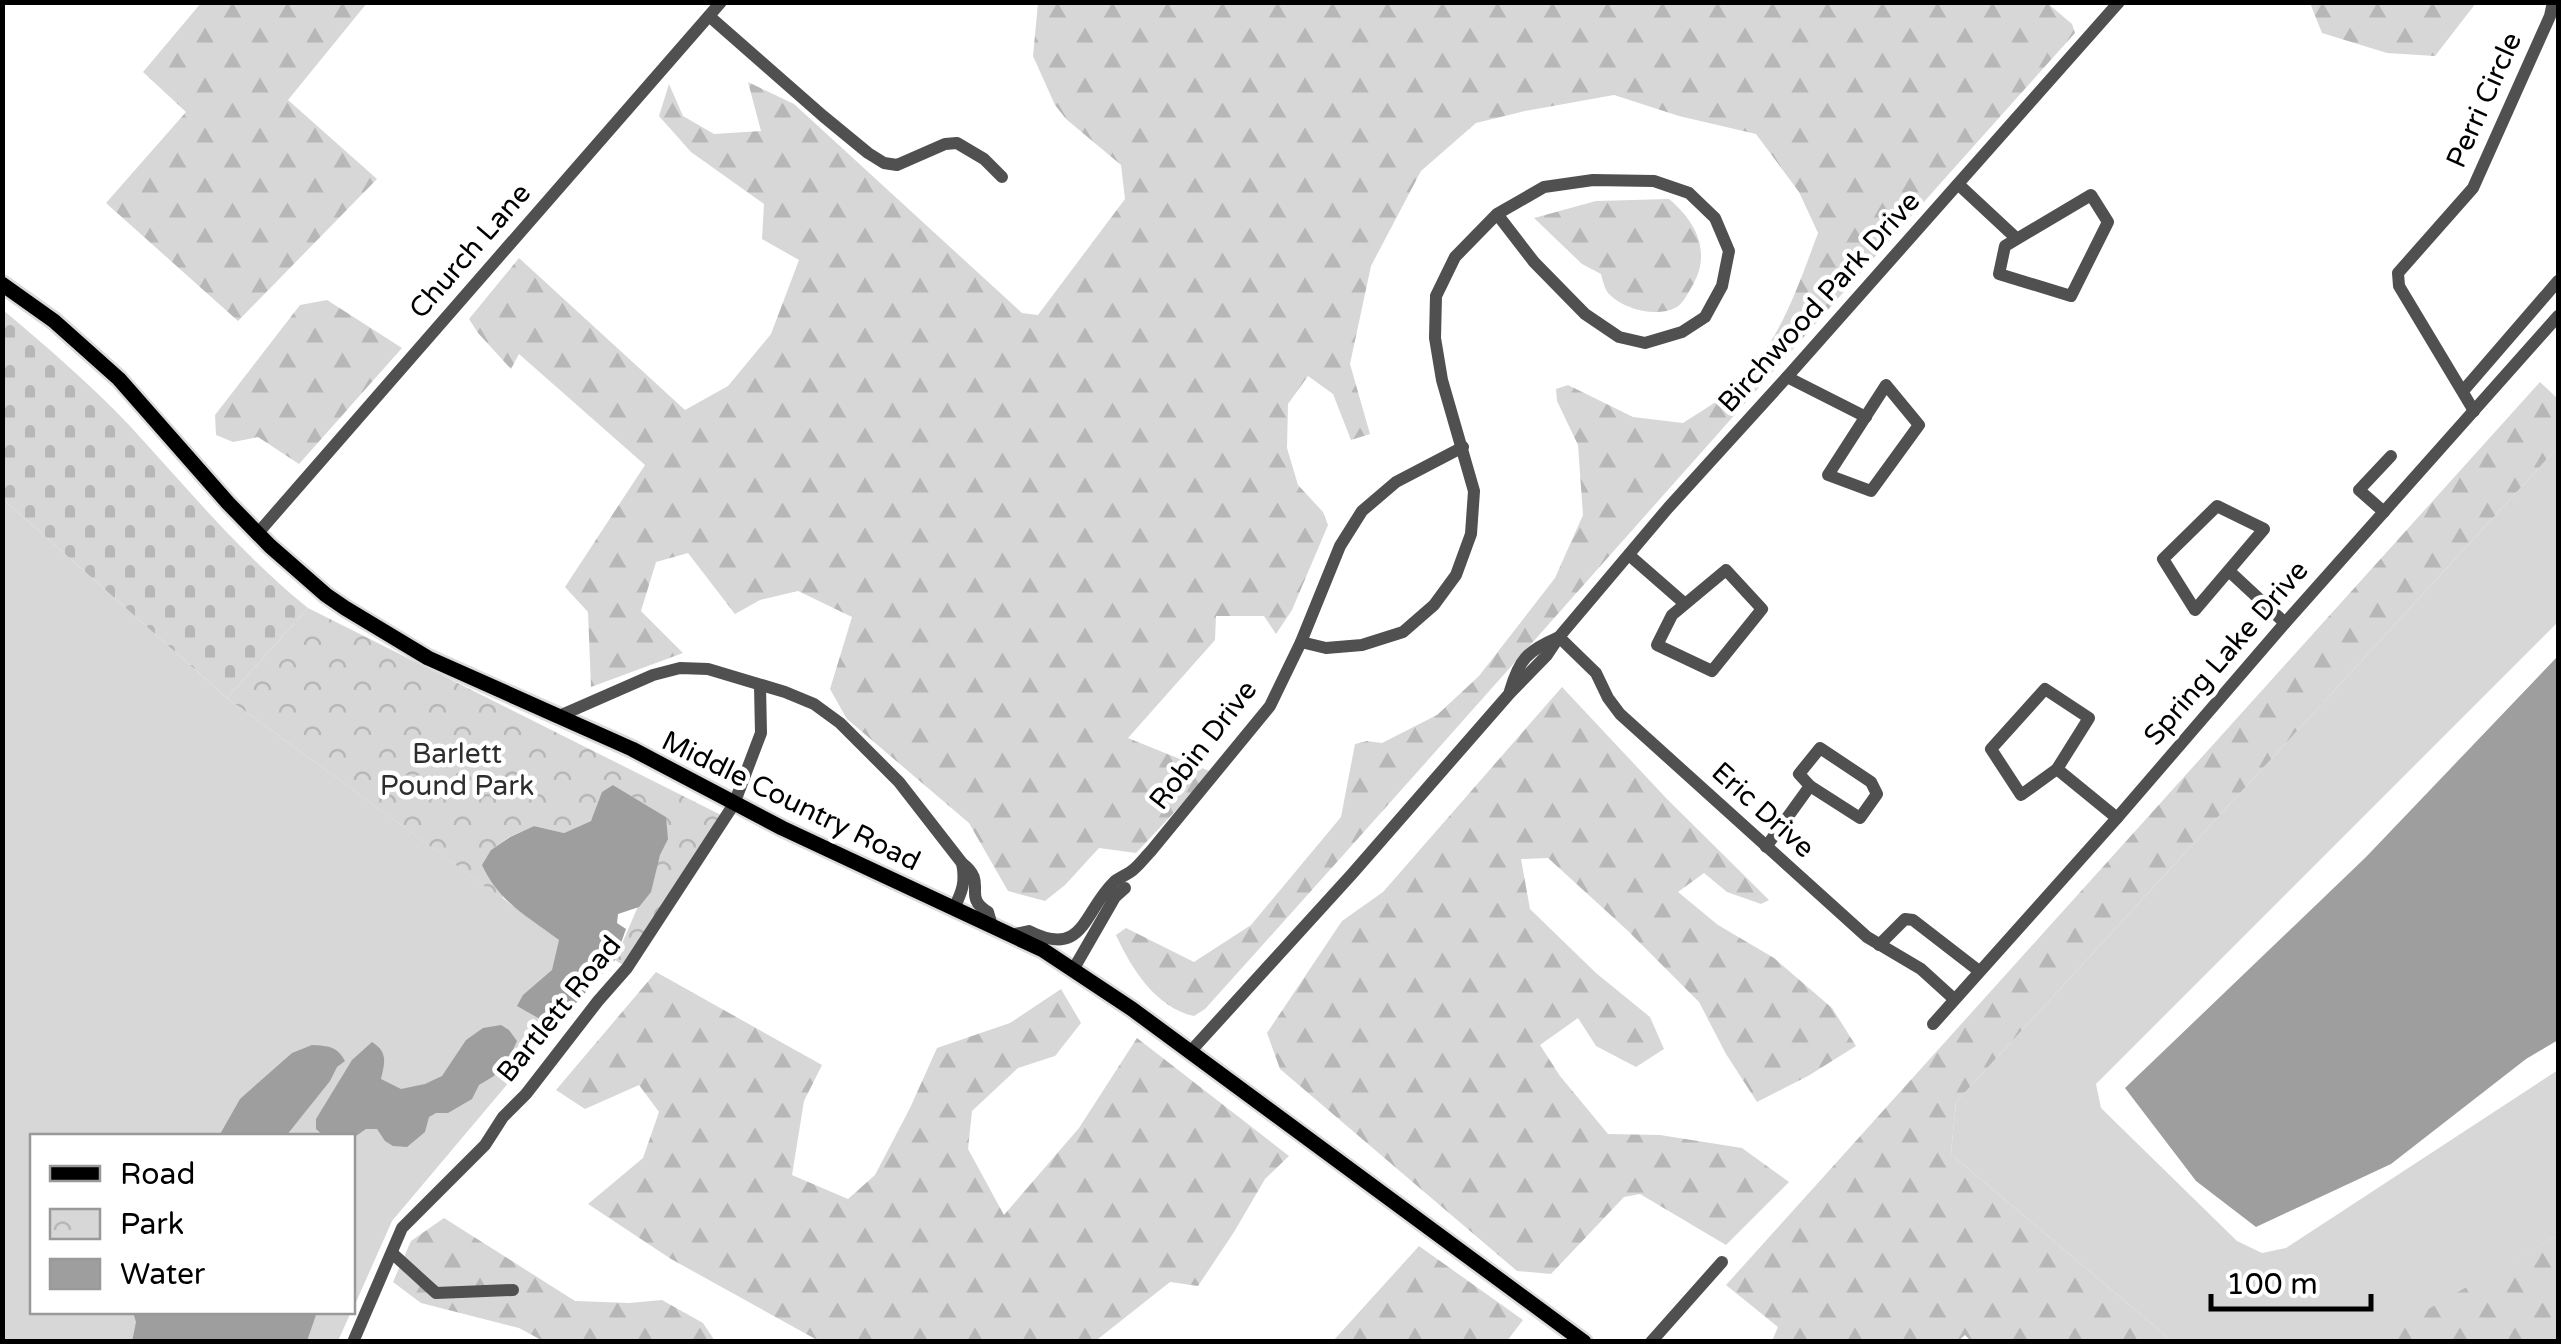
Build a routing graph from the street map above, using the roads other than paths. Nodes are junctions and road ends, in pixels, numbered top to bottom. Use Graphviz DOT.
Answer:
graph roads {
  1 [pos="721,2"];
  2 [pos="2119,2"];
  3 [pos="2554,13"];
  4 [pos="709,16"];
  5 [pos="1002,177"];
  6 [pos="1958,184"];
  7 [pos="1497,214"];
  8 [pos="2016,238"];
  9 [pos="2558,280"];
  10 [pos="2,284"];
  11 [pos="2558,316"];
  12 [pos="1788,377"];
  13 [pos="2462,391"];
  14 [pos="2474,411"];
  15 [pos="1866,417"];
  16 [pos="1463,447"];
  17 [pos="2391,456"];
  18 [pos="2384,512"];
  19 [pos="258,533"];
  20 [pos="1630,555"];
  21 [pos="2229,571"];
  22 [pos="1684,604"];
  23 [pos="2285,623"];
  24 [pos="1559,637"];
  25 [pos="1301,642"];
  26 [pos="760,686"];
  27 [pos="1510,693"];
  28 [pos="556,717"];
  29 [pos="2057,769"];
  30 [pos="1810,786"];
  31 [pos="734,804"];
  32 [pos="2117,818"];
  33 [pos="1766,847"];
  34 [pos="962,864"];
  35 [pos="1133,870"];
  36 [pos="954,908"];
  37 [pos="992,926"];
  38 [pos="1011,935"];
  39 [pos="1880,945"];
  40 [pos="1073,970"];
  41 [pos="1979,971"];
  42 [pos="1954,999"];
  43 [pos="1932,1024"];
  44 [pos="1190,1052"];
  45 [pos="392,1253"];
  46 [pos="1722,1262"];
  47 [pos="513,1290"];
  48 [pos="353,1342"];
  49 [pos="1584,1342"];
  50 [pos="1651,1342"];
  1 -- 4 [label="street, Church Lane"];
  2 -- 6 [label="street, Birchwood Park Drive"];
  3 -- 13 [label="street, Perri Circle"];
  4 -- 5 [label="street"];
  4 -- 19 [label="street, Church Lane"];
  6 -- 8 [label="street"];
  6 -- 12 [label="street, Birchwood Park Drive"];
  7 -- 7 [label="street"];
  7 -- 16 [label="street"];
  8 -- 8 [label="street"];
  9 -- 13 [label="street"];
  10 -- 19 [label="main road, Middle Country Road"];
  11 -- 14 [label="street, Spring Lake Drive"];
  12 -- 15 [label="street"];
  12 -- 20 [label="street, Birchwood Park Drive"];
  13 -- 14 [label="street, Perri Circle"];
  14 -- 18 [label="street, Spring Lake Drive"];
  15 -- 15 [label="street"];
  16 -- 25 [label="street, Robin Drive"];
  16 -- 25 [label="street"];
  17 -- 18 [label="street"];
  18 -- 23 [label="street, Spring Lake Drive"];
  19 -- 28 [label="main road, Middle Country Road"];
  20 -- 22 [label="street"];
  20 -- 24 [label="street, Birchwood Park Drive"];
  21 -- 21 [label="street"];
  21 -- 23 [label="street"];
  22 -- 22 [label="street"];
  23 -- 32 [label="street, Spring Lake Drive"];
  24 -- 27 [label="street, Birchwood Park Drive"];
  24 -- 27 [label="street, Birchwood Park Drive"];
  24 -- 33 [label="street, Eric Drive"];
  25 -- 35 [label="street, Robin Drive"];
  26 -- 28 [label="street"];
  26 -- 31 [label="street, Bartlett Road"];
  26 -- 34 [label="street"];
  27 -- 44 [label="street, Birchwood Park Drive"];
  28 -- 31 [label="main road, Middle Country Road"];
  29 -- 29 [label="street"];
  29 -- 32 [label="street"];
  30 -- 30 [label="street"];
  30 -- 33 [label="street"];
  31 -- 36 [label="main road, Middle Country Road"];
  31 -- 45 [label="street, Bartlett Road"];
  32 -- 41 [label="street, Spring Lake Drive"];
  33 -- 39 [label="street, Eric Drive"];
  34 -- 36 [label="street"];
  34 -- 37 [label="street"];
  35 -- 38 [label="street, Robin Drive"];
  35 -- 40 [label="street, Robin Drive"];
  36 -- 37 [label="main road, Middle Country Road"];
  37 -- 38 [label="main road, Middle Country Road"];
  38 -- 40 [label="main road, Middle Country Road"];
  39 -- 41 [label="street"];
  39 -- 42 [label="street, Eric Drive"];
  40 -- 44 [label="main road, Middle Country Road"];
  41 -- 42 [label="street, Spring Lake Drive"];
  42 -- 43 [label="street, Spring Lake Drive"];
  44 -- 49 [label="main road, Middle Country Road"];
  45 -- 47 [label="street"];
  45 -- 48 [label="street, Bartlett Road"];
  46 -- 50 [label="street"];
}
